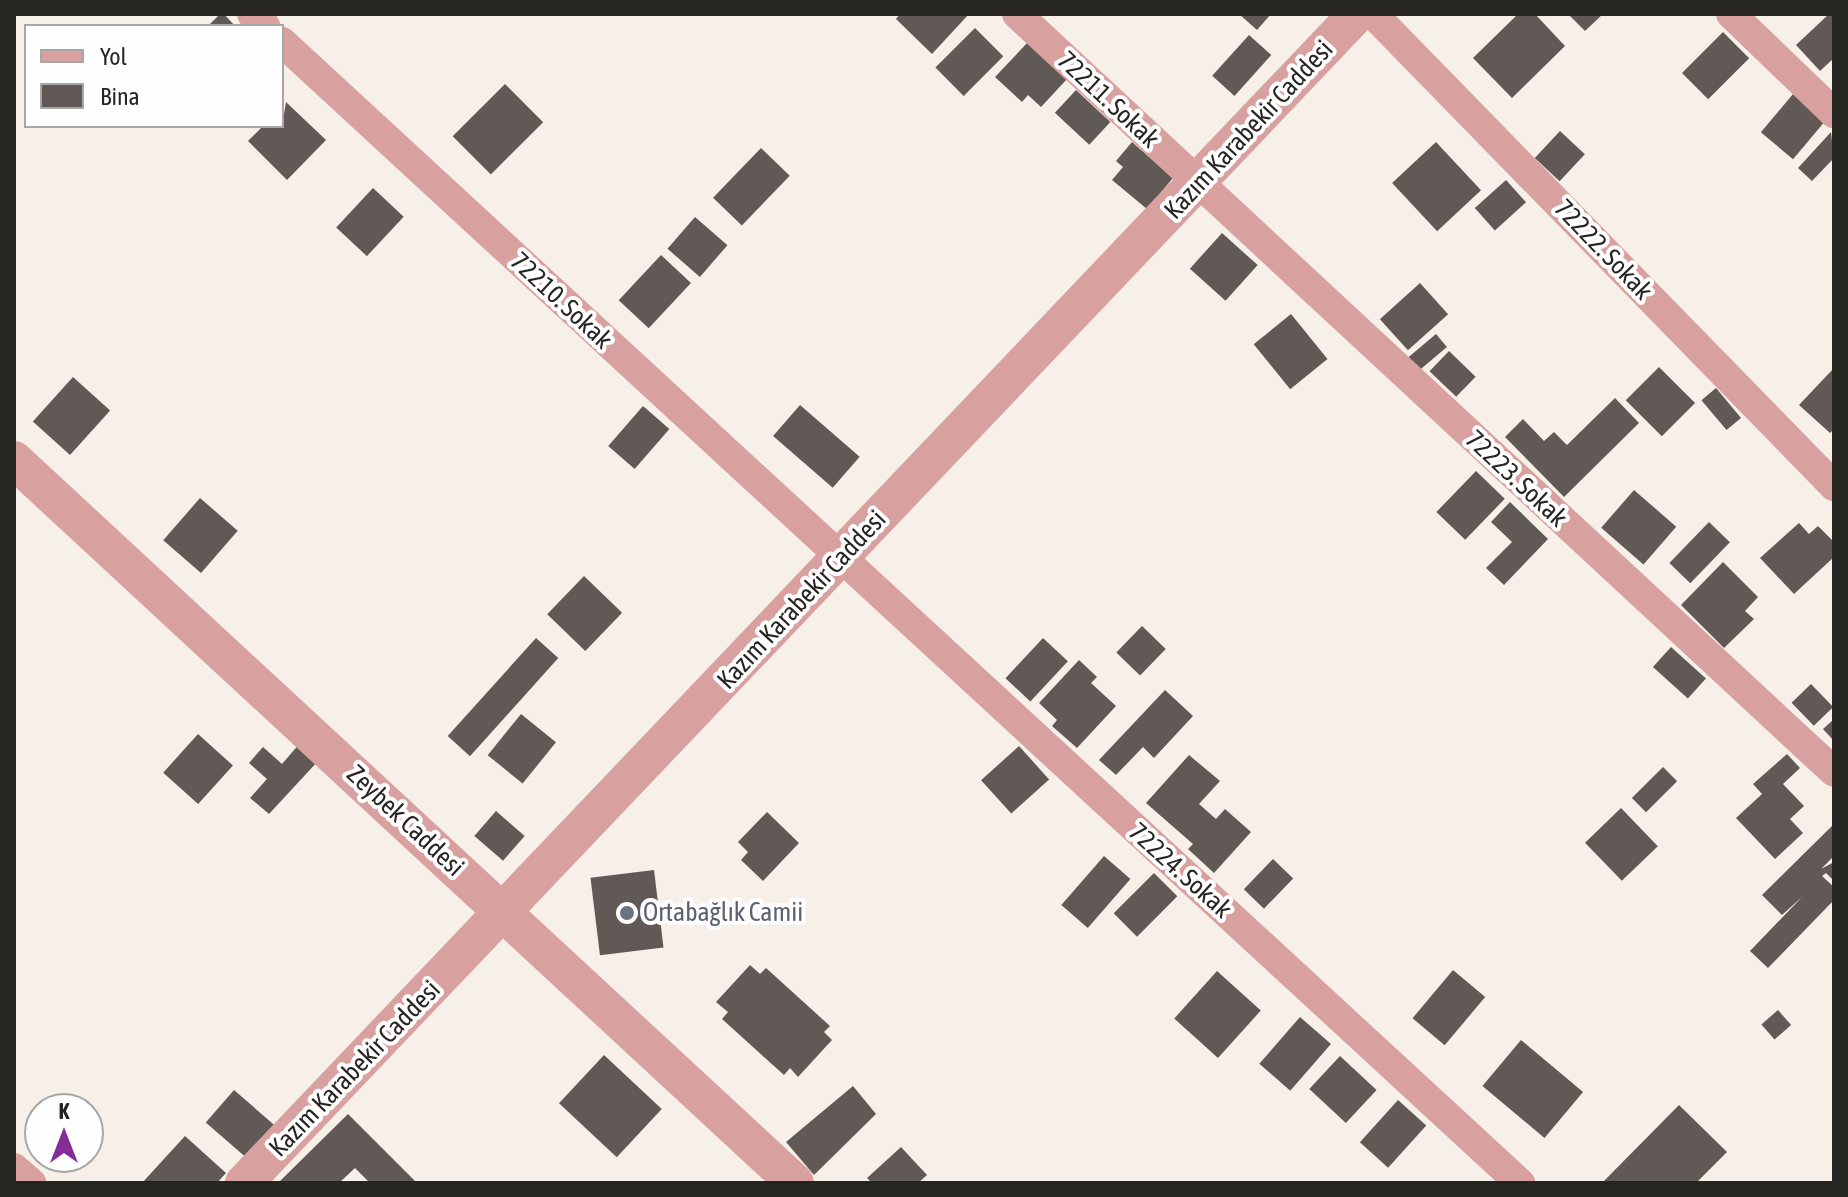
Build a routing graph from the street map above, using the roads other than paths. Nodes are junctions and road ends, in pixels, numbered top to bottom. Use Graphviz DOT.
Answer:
graph roads {
  1 [pos="1017,14"];
  2 [pos="1357,14"];
  3 [pos="1373,14"];
  4 [pos="1731,14"];
  5 [pos="284,44"];
  6 [pos="1834,113"];
  7 [pos="1199,185"];
  8 [pos="14,460"];
  9 [pos="1834,486"];
  10 [pos="840,560"];
  11 [pos="1834,772"];
  12 [pos="505,914"];
  13 [pos="14,1168"];
  14 [pos="31,1183"];
  15 [pos="244,1183"];
  16 [pos="795,1183"];
  17 [pos="1520,1183"];
  1 -- 7 [label="street, 72211. Sokak"];
  2 -- 7 [label="street, Kazım Karabekir Caddesi"];
  3 -- 9 [label="street, 72222. Sokak"];
  4 -- 6 [label="street"];
  5 -- 10 [label="street, 72210. Sokak"];
  7 -- 10 [label="street, Kazım Karabekir Caddesi"];
  7 -- 11 [label="street, 72223. Sokak"];
  8 -- 12 [label="street, Zeybek Caddesi"];
  10 -- 12 [label="street, Kazım Karabekir Caddesi"];
  10 -- 17 [label="street, 72224. Sokak"];
  12 -- 15 [label="street, Kazım Karabekir Caddesi"];
  12 -- 16 [label="street, Zeybek Caddesi"];
  13 -- 14 [label="street"];
}
